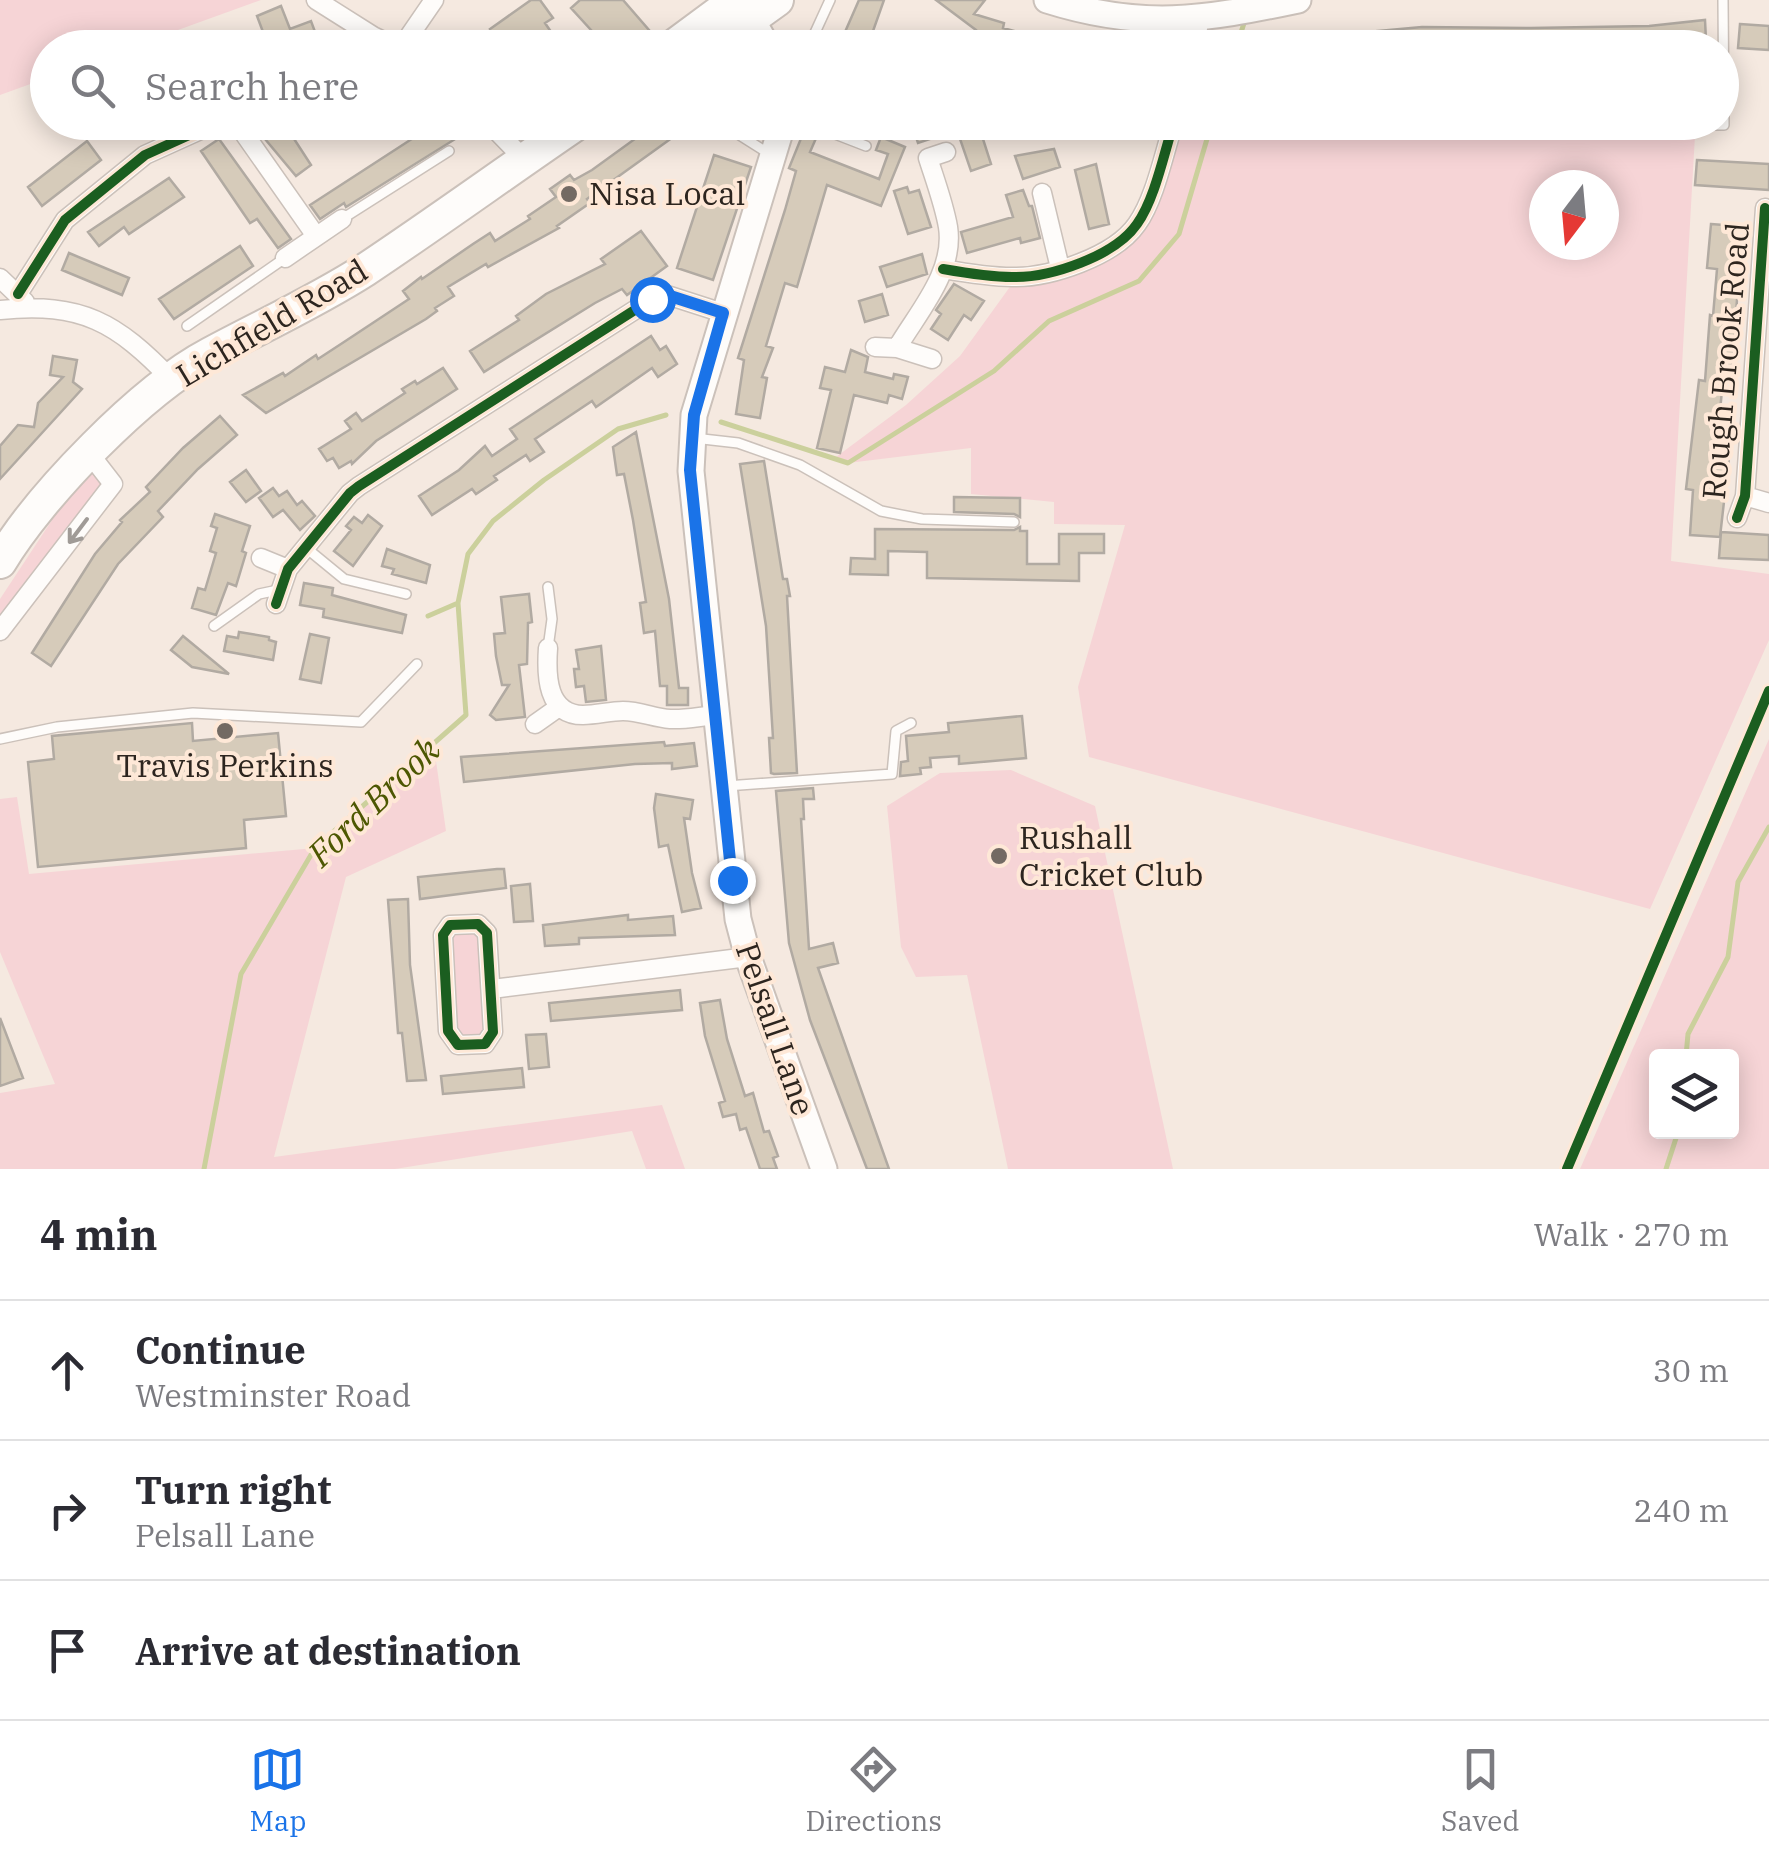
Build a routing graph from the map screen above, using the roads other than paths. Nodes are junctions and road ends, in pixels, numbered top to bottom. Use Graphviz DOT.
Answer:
graph roads {
  1 [pos="316,0"];
  2 [pos="434,0"];
  3 [pos="830,0"];
  4 [pos="1047,0"];
  5 [pos="1298,0"];
  6 [pos="1723,0"];
  7 [pos="751,4"];
  8 [pos="1199,18"];
  9 [pos="354,30"];
  10 [pos="413,30"];
  11 [pos="701,30"];
  12 [pos="761,30"];
  13 [pos="816,30"];
  14 [pos="1198,30"];
  15 [pos="1723,30"];
  16 [pos="177,140"];
  17 [pos="249,140"];
  18 [pos="506,140"];
  19 [pos="553,140"];
  20 [pos="746,140"];
  21 [pos="779,140"];
  22 [pos="850,140"];
  23 [pos="1168,140"];
  24 [pos="866,146"];
  25 [pos="449,152"];
  26 [pos="946,152"];
  27 [pos="776,154"];
  28 [pos="525,160"];
  29 [pos="1042,193"];
  30 [pos="1761,208"];
  31 [pos="342,219"];
  32 [pos="316,236"];
  33 [pos="285,258"];
  34 [pos="1060,268"];
  35 [pos="943,269"];
  36 [pos="0,278"];
  37 [pos="23,300"];
  38 [pos="0,310"];
  39 [pos="723,313"];
  40 [pos="187,326"];
  41 [pos="875,347"];
  42 [pos="897,348"];
  43 [pos="1762,358"];
  44 [pos="932,359"];
  45 [pos="172,380"];
  46 [pos="692,438"];
  47 [pos="89,453"];
  48 [pos="1745,496"];
  49 [pos="1769,503"];
  50 [pos="1737,518"];
  51 [pos="1014,522"];
  52 [pos="304,547"];
  53 [pos="261,558"];
  54 [pos="0,562"];
  55 [pos="288,569"];
  56 [pos="548,587"];
  57 [pos="406,594"];
  58 [pos="278,596"];
  59 [pos="214,626"];
  60 [pos="0,631"];
  61 [pos="548,648"];
  62 [pos="417,664"];
  63 [pos="559,707"];
  64 [pos="718,715"];
  65 [pos="911,723"];
  66 [pos="536,724"];
  67 [pos="0,740"];
  68 [pos="724,786"];
  69 [pos="748,958"];
  70 [pos="492,989"];
  71 [pos="824,1169"];
  1 -- 9 [label="street"];
  2 -- 10 [label="street"];
  3 -- 13 [label="lane"];
  4 -- 8 [label="main road"];
  5 -- 8 [label="main road"];
  6 -- 15 [label="lane"];
  7 -- 11 [label="highway"];
  7 -- 12 [label="main road"];
  8 -- 14 [label="street"];
  16 -- 37 [label="street"];
  17 -- 32 [label="street"];
  18 -- 28 [label="street"];
  19 -- 28 [label="highway, Lichfield Road"];
  20 -- 27 [label="lane"];
  21 -- 27 [label="main road, Pelsall Lane"];
  22 -- 24 [label="lane"];
  23 -- 34 [label="street"];
  25 -- 31 [label="lane"];
  26 -- 35 [label="street"];
  27 -- 39 [label="main road, Pelsall Lane"];
  28 -- 45 [label="highway, Lichfield Road"];
  29 -- 34 [label="street"];
  30 -- 43 [label="street, Rough Brook Road"];
  31 -- 32 [label="street"];
  32 -- 33 [label="street"];
  33 -- 40 [label="lane"];
  34 -- 35 [label="street"];
  35 -- 42 [label="street"];
  36 -- 37 [label="street"];
  37 -- 38 [label="street"];
  37 -- 45 [label="street"];
  39 -- 46 [label="main road, Pelsall Lane"];
  39 -- 52 [label="street"];
  41 -- 42 [label="street"];
  42 -- 44 [label="street"];
  43 -- 48 [label="street, Rough Brook Road"];
  45 -- 47 [label="highway, Lichfield Road"];
  46 -- 51 [label="lane"];
  46 -- 64 [label="main road, Pelsall Lane"];
  47 -- 54 [label="highway, Lichfield Road"];
  47 -- 60 [label="street, one-way"];
  48 -- 49 [label="street, Rough Brook Road"];
  48 -- 50 [label="street, Rough Brook Road"];
  52 -- 55 [label="street"];
  52 -- 57 [label="lane"];
  53 -- 55 [label="street"];
  55 -- 58 [label="street"];
  56 -- 61 [label="lane"];
  58 -- 59 [label="lane"];
  61 -- 63 [label="street"];
  62 -- 67 [label="lane"];
  63 -- 64 [label="street"];
  63 -- 66 [label="street"];
  64 -- 68 [label="main road, Pelsall Lane"];
  65 -- 68 [label="lane"];
  68 -- 69 [label="main road, Pelsall Lane"];
  69 -- 70 [label="street"];
  69 -- 71 [label="main road, Pelsall Lane"];
  70 -- 70 [label="street"];
}
